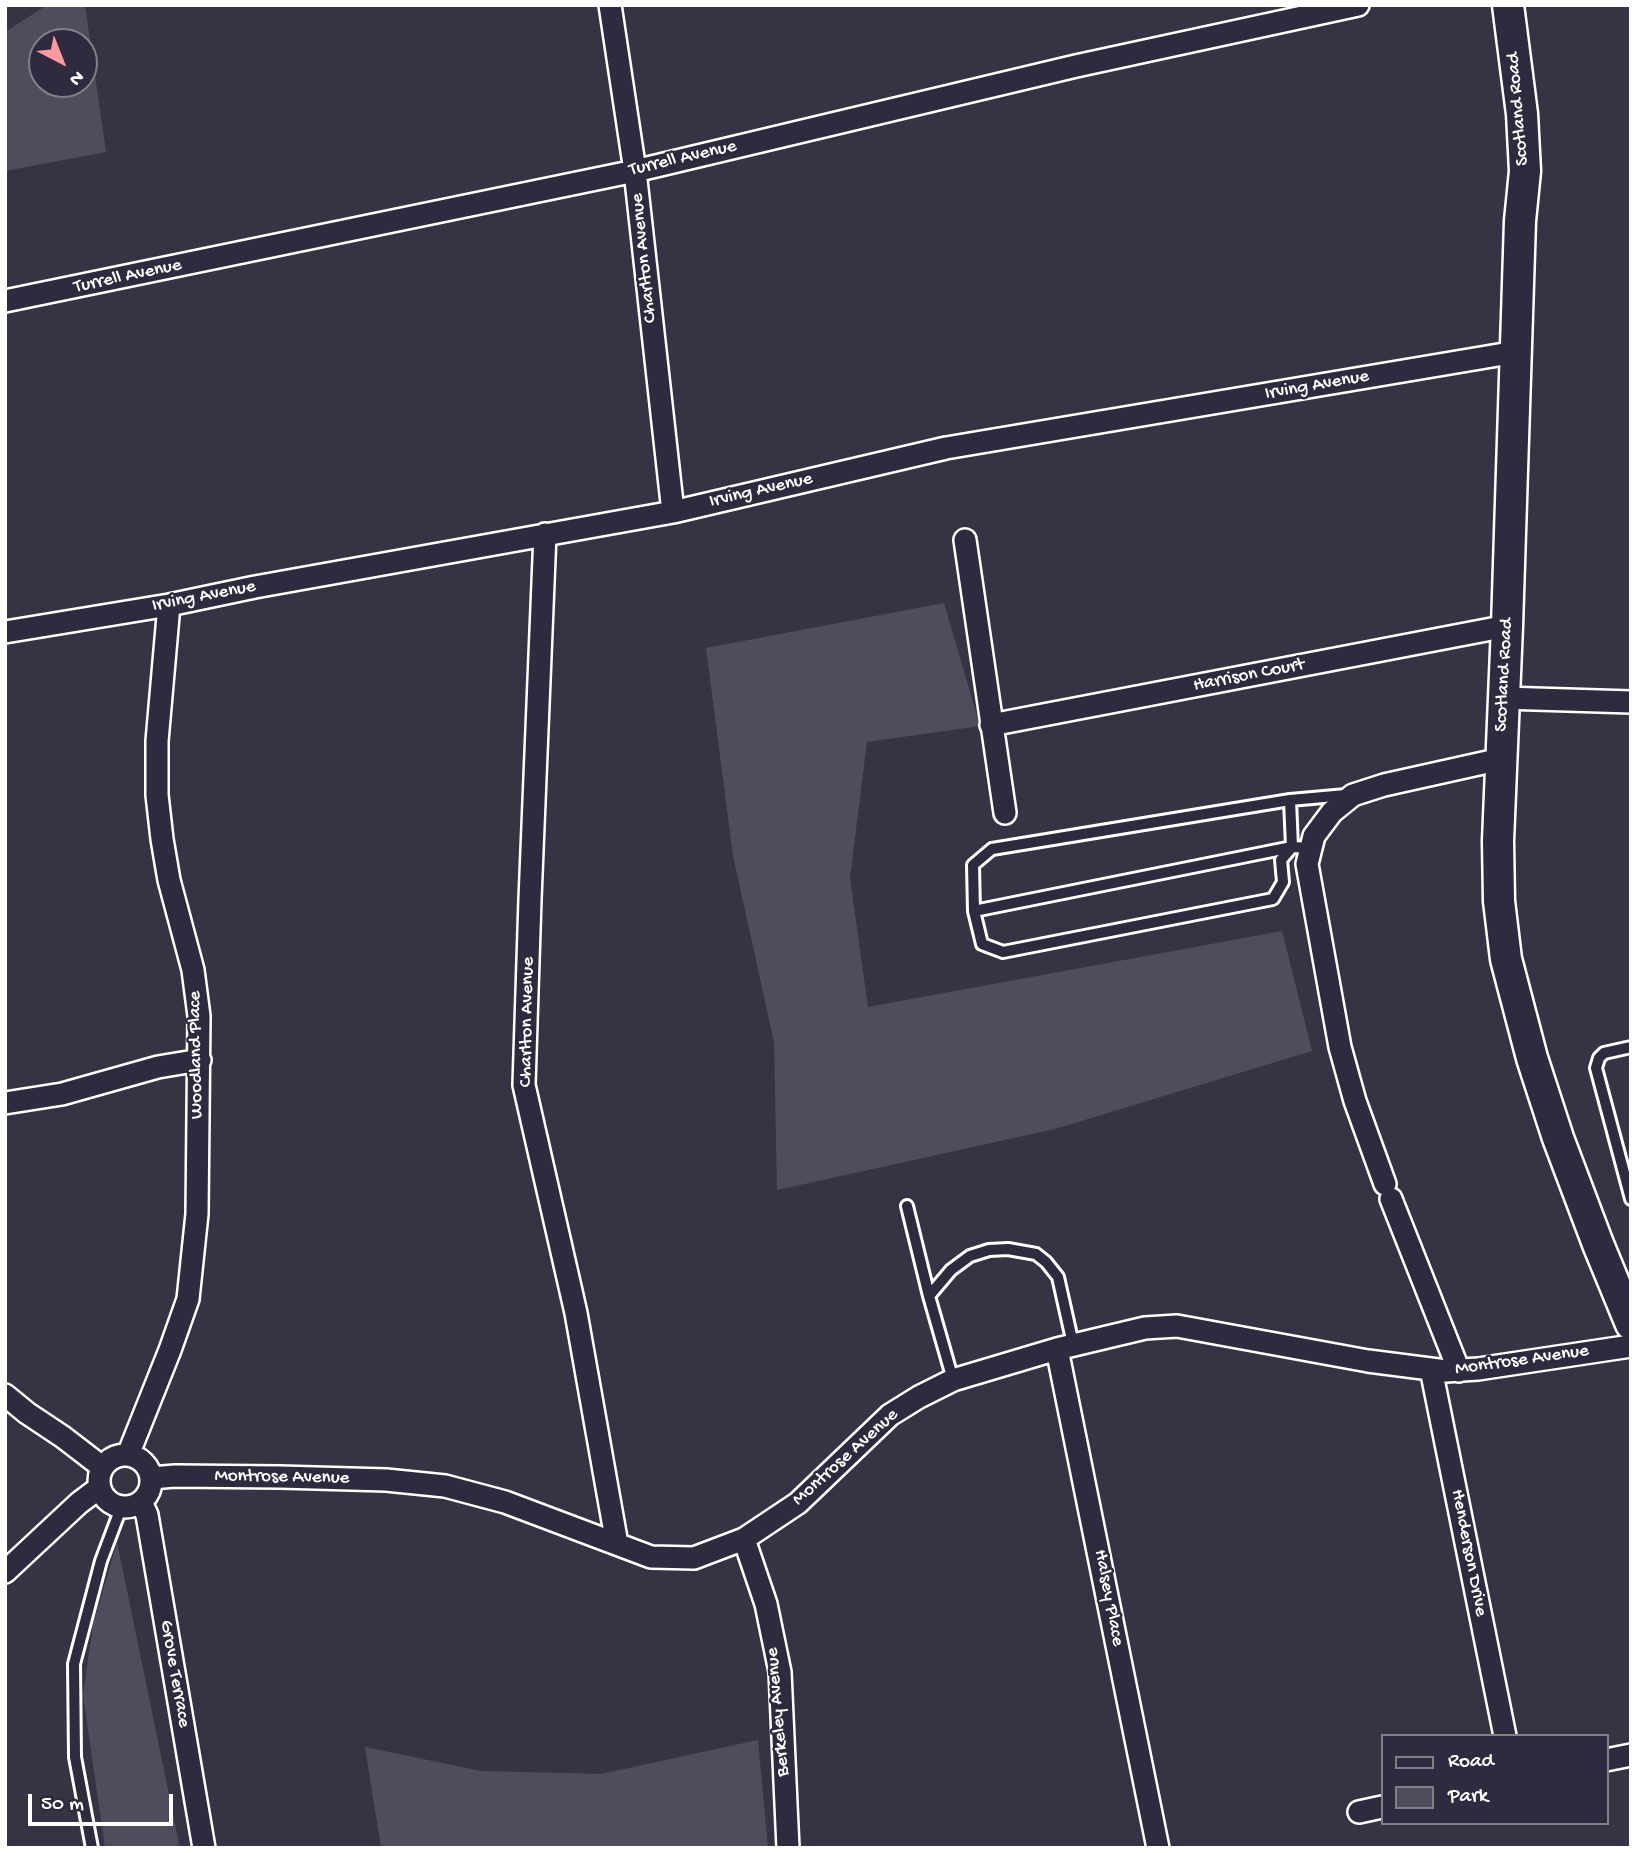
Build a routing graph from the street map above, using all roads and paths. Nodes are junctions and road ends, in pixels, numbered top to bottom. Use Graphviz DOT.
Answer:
graph roads {
  1 [pos="610,5"];
  2 [pos="1358,5"];
  3 [pos="1508,5"];
  4 [pos="635,171"];
  5 [pos="5,301"];
  6 [pos="1516,352"];
  7 [pos="673,512"];
  8 [pos="545,534"];
  9 [pos="965,540"];
  10 [pos="169,605"];
  11 [pos="1507,626"];
  12 [pos="5,632"];
  13 [pos="1503,698"];
  14 [pos="1631,702"];
  15 [pos="991,725"];
  16 [pos="1501,759"];
  17 [pos="1353,795"];
  18 [pos="1290,800"];
  19 [pos="1005,813"];
  20 [pos="1301,847"];
  21 [pos="974,911"];
  22 [pos="1631,1047"];
  23 [pos="200,1060"];
  24 [pos="5,1103"];
  25 [pos="1631,1199"];
  26 [pos="908,1206"];
  27 [pos="929,1296"];
  28 [pos="1627,1305"];
  29 [pos="1065,1346"];
  30 [pos="1631,1346"];
  31 [pos="1431,1369"];
  32 [pos="1459,1371"];
  33 [pos="953,1380"];
  34 [pos="5,1395"];
  35 [pos="128,1455"];
  36 [pos="101,1478"];
  37 [pos="151,1478"];
  38 [pos="142,1502"];
  39 [pos="121,1508"];
  40 [pos="744,1539"];
  41 [pos="617,1544"];
  42 [pos="5,1572"];
  43 [pos="1505,1734"];
  44 [pos="1631,1755"];
  45 [pos="1608,1760"];
  46 [pos="1380,1807"];
  47 [pos="1359,1812"];
  48 [pos="92,1848"];
  49 [pos="204,1848"];
  50 [pos="788,1848"];
  51 [pos="1158,1848"];
  1 -- 4 [label="street, Charlton Avenue"];
  2 -- 4 [label="street, Turrell Avenue"];
  3 -- 6 [label="main road, Scotland Road"];
  4 -- 5 [label="street, Turrell Avenue"];
  4 -- 7 [label="street, Charlton Avenue"];
  6 -- 7 [label="street, Irving Avenue"];
  6 -- 11 [label="main road, Scotland Road"];
  7 -- 8 [label="street, Irving Avenue"];
  8 -- 10 [label="street, Irving Avenue"];
  8 -- 41 [label="street, Charlton Avenue"];
  9 -- 15 [label="street"];
  10 -- 12 [label="street, Irving Avenue"];
  10 -- 23 [label="street, Woodland Place"];
  11 -- 13 [label="main road, Scotland Road"];
  11 -- 15 [label="street, Harrison Court"];
  13 -- 14 [label="street"];
  13 -- 16 [label="main road, Scotland Road"];
  15 -- 19 [label="street"];
  16 -- 17 [label="street"];
  16 -- 28 [label="main road, Scotland Road"];
  17 -- 18 [label="lane"];
  17 -- 20 [label="street"];
  18 -- 20 [label="lane"];
  18 -- 21 [label="lane"];
  20 -- 21 [label="lane"];
  20 -- 21 [label="lane"];
  20 -- 32 [label="street"];
  22 -- 25 [label="lane"];
  23 -- 24 [label="street"];
  23 -- 35 [label="street, Woodland Place"];
  26 -- 27 [label="lane"];
  27 -- 29 [label="lane"];
  27 -- 33 [label="lane"];
  29 -- 31 [label="street, Montrose Avenue"];
  29 -- 33 [label="street, Montrose Avenue"];
  29 -- 51 [label="street, Halsey Place"];
  30 -- 32 [label="street, Montrose Avenue"];
  31 -- 32 [label="street, Montrose Avenue"];
  31 -- 43 [label="street, Henderson Drive"];
  33 -- 40 [label="street, Montrose Avenue"];
  34 -- 36 [label="street"];
  35 -- 36 [label="street"];
  35 -- 37 [label="street"];
  36 -- 39 [label="street"];
  36 -- 42 [label="street"];
  37 -- 38 [label="street"];
  37 -- 41 [label="street, Montrose Avenue"];
  38 -- 39 [label="street"];
  38 -- 49 [label="street, Grove Terrace"];
  39 -- 48 [label="lane"];
  40 -- 41 [label="street, Montrose Avenue"];
  40 -- 50 [label="street, Berkeley Avenue"];
  44 -- 45 [label="street"];
  46 -- 47 [label="street"];
}
